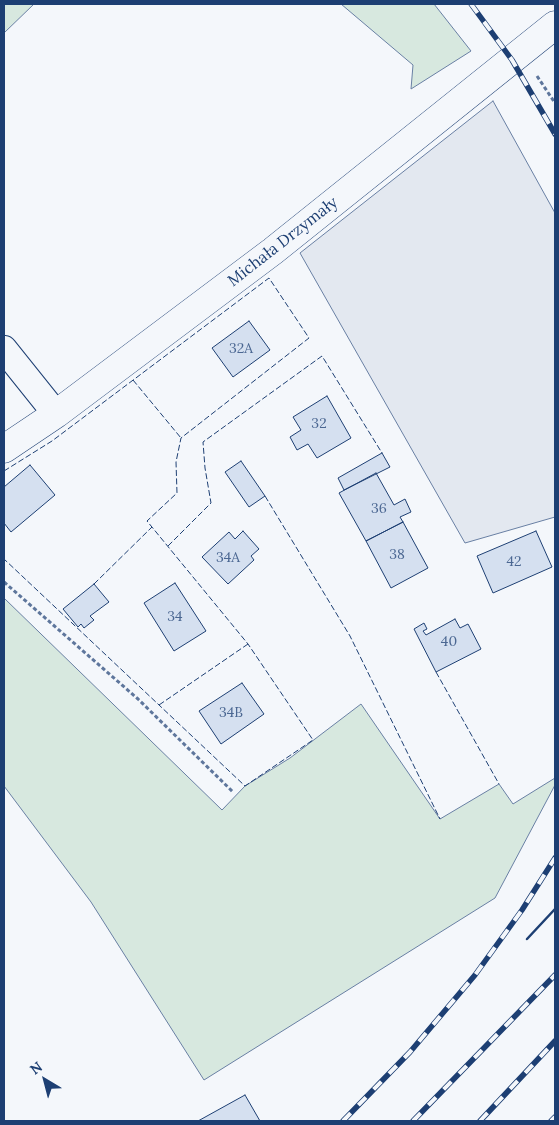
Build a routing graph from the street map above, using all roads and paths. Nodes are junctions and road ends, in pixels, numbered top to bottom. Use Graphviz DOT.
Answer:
graph roads {
  1 [pos="555,25"];
  2 [pos="4,349"];
  3 [pos="56,414"];
  4 [pos="4,449"];
  5 [pos="4,582"];
  6 [pos="233,792"];
  1 -- 3 [label="street, Michała Drzymały"];
  2 -- 3 [label="street"];
  3 -- 4 [label="street, Michała Drzymały"];
  5 -- 6 [label="path"];
}
